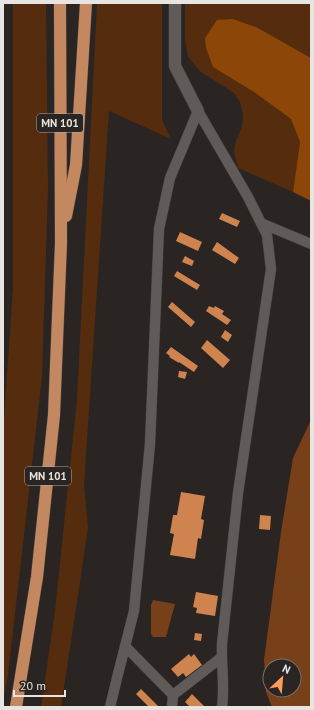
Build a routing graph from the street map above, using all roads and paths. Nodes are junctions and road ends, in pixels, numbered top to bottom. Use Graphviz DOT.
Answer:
graph roads {
  1 [pos="60,3"];
  2 [pos="86,3"];
  3 [pos="175,3"];
  4 [pos="198,111"];
  5 [pos="261,223"];
  6 [pos="61,243"];
  7 [pos="311,244"];
  8 [pos="125,646"];
  9 [pos="222,657"];
  10 [pos="173,695"];
  11 [pos="16,707"];
  12 [pos="110,707"];
  13 [pos="172,707"];
  14 [pos="222,707"];
  1 -- 6 [label="highway, MN 101"];
  2 -- 6 [label="highway"];
  3 -- 4 [label="street"];
  4 -- 5 [label="lane"];
  4 -- 8 [label="lane"];
  5 -- 7 [label="lane"];
  5 -- 9 [label="lane"];
  6 -- 11 [label="highway, MN 101"];
  8 -- 10 [label="lane"];
  8 -- 12 [label="lane"];
  9 -- 10 [label="lane"];
  9 -- 14 [label="lane"];
  10 -- 13 [label="lane"];
}
